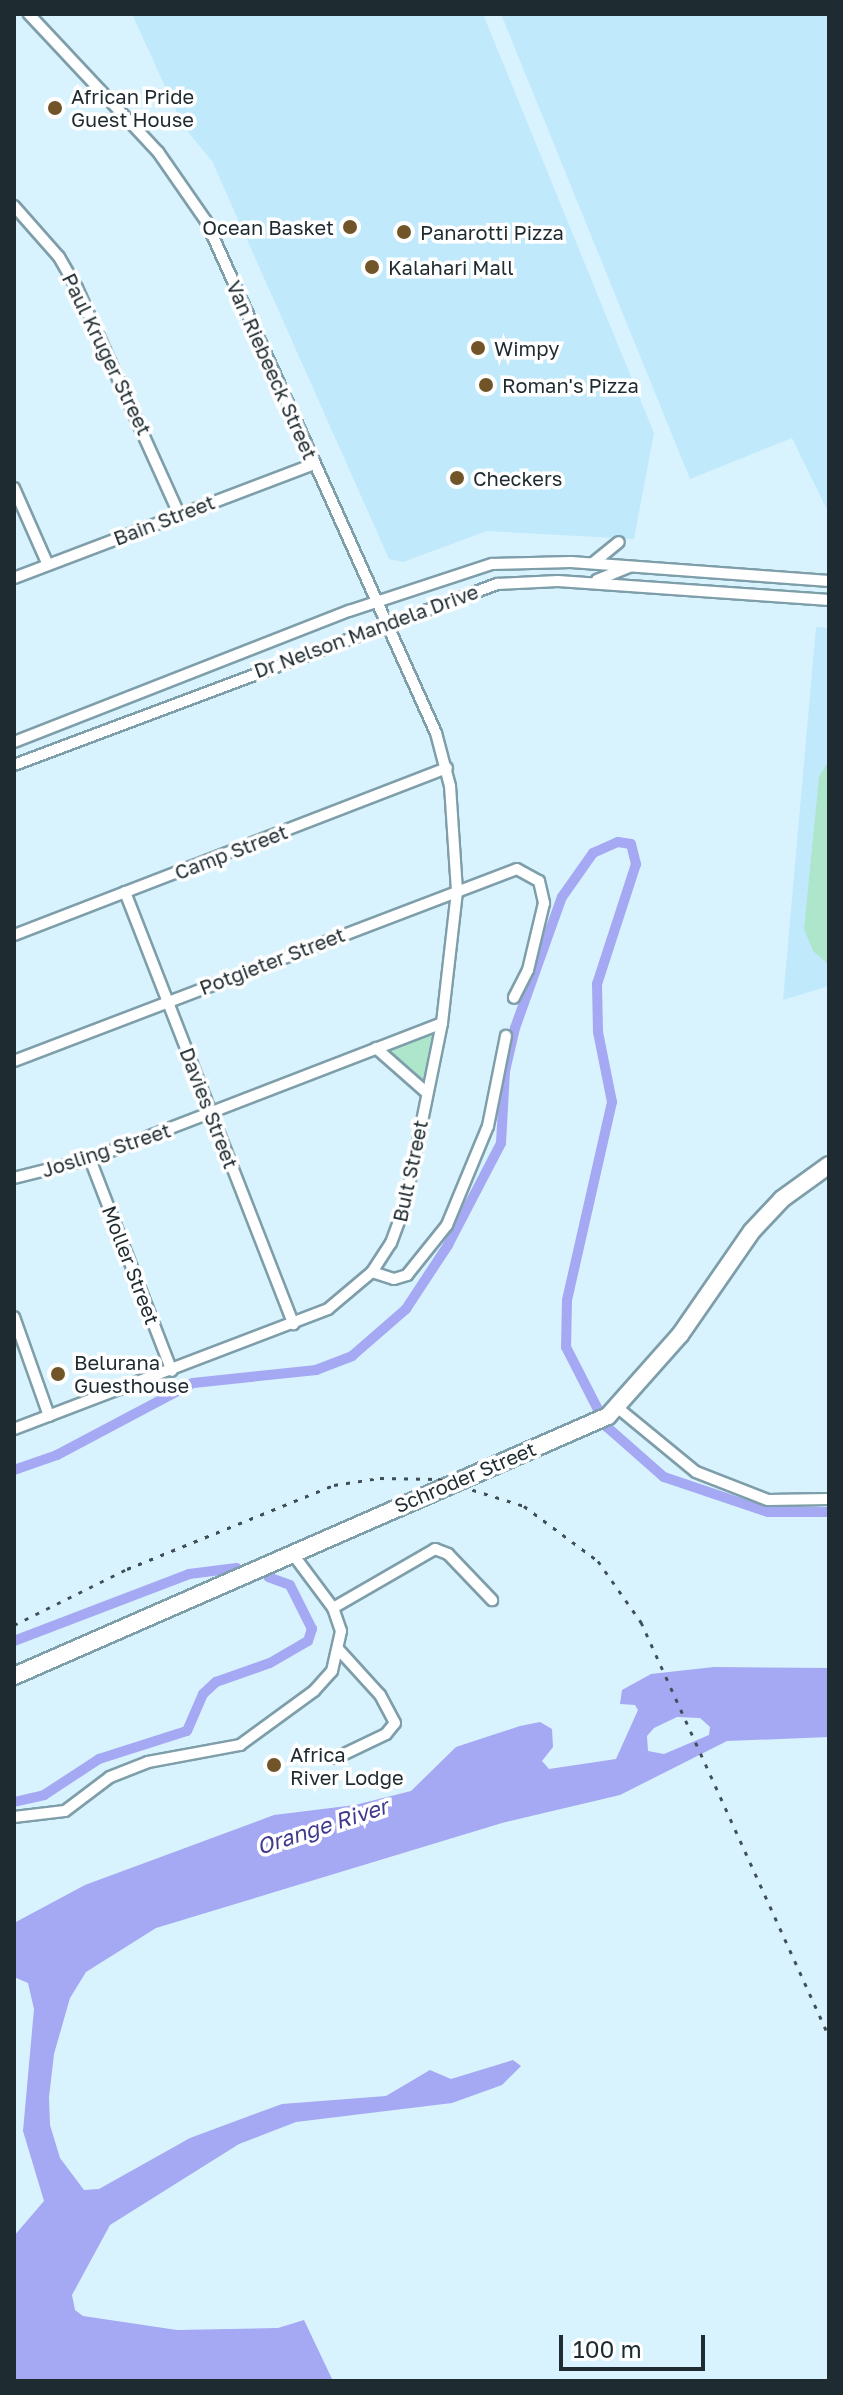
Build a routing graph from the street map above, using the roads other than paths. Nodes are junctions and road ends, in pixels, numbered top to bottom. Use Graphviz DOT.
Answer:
graph roads {
  1 [pos="29,14"];
  2 [pos="14,206"];
  3 [pos="314,464"];
  4 [pos="14,488"];
  5 [pos="179,514"];
  6 [pos="619,542"];
  7 [pos="591,564"];
  8 [pos="48,565"];
  9 [pos="623,567"];
  10 [pos="14,578"];
  11 [pos="829,581"];
  12 [pos="589,583"];
  13 [pos="654,588"];
  14 [pos="829,600"];
  15 [pos="379,601"];
  16 [pos="387,622"];
  17 [pos="14,742"];
  18 [pos="14,765"];
  19 [pos="447,768"];
  20 [pos="457,891"];
  21 [pos="125,892"];
  22 [pos="14,935"];
  23 [pos="514,998"];
  24 [pos="167,1001"];
  25 [pos="442,1023"];
  26 [pos="506,1036"];
  27 [pos="376,1048"];
  28 [pos="14,1061"];
  29 [pos="427,1093"];
  30 [pos="212,1113"];
  31 [pos="90,1159"];
  32 [pos="829,1165"];
  33 [pos="14,1178"];
  34 [pos="372,1272"];
  35 [pos="14,1317"];
  36 [pos="293,1324"];
  37 [pos="18,1338"];
  38 [pos="172,1371"];
  39 [pos="49,1416"];
  40 [pos="607,1416"];
  41 [pos="14,1429"];
  42 [pos="829,1499"];
  43 [pos="292,1553"];
  44 [pos="492,1600"];
  45 [pos="333,1608"];
  46 [pos="339,1650"];
  47 [pos="14,1676"];
  48 [pos="336,1758"];
  49 [pos="14,1817"];
  1 -- 3 [label="street, Van Riebeeck Street"];
  2 -- 5 [label="street, Paul Kruger Street"];
  3 -- 5 [label="street, Bain Street"];
  3 -- 15 [label="street, Van Riebeeck Street"];
  4 -- 8 [label="street"];
  5 -- 8 [label="street, Bain Street"];
  6 -- 7 [label="street"];
  7 -- 9 [label="street, Dr Nelson Mandela Drive"];
  7 -- 15 [label="street, Dr Nelson Mandela Drive"];
  8 -- 10 [label="street, Bain Street"];
  9 -- 11 [label="street, Dr Nelson Mandela Drive"];
  9 -- 12 [label="street"];
  9 -- 13 [label="street"];
  12 -- 13 [label="street, Dr Nelson Mandela Drive"];
  12 -- 16 [label="street, Dr Nelson Mandela Drive"];
  13 -- 14 [label="street, Dr Nelson Mandela Drive"];
  15 -- 16 [label="street, Van Riebeeck Street"];
  15 -- 17 [label="street, Dr Nelson Mandela Drive"];
  16 -- 18 [label="street, Dr Nelson Mandela Drive"];
  16 -- 19 [label="street, Van Riebeeck Street"];
  19 -- 20 [label="street, Bult Street"];
  19 -- 21 [label="street, Camp Street"];
  20 -- 23 [label="street, Potgieter Street"];
  20 -- 24 [label="street, Potgieter Street"];
  20 -- 25 [label="street, Bult Street"];
  21 -- 22 [label="street, Camp Street"];
  21 -- 24 [label="street, Davies Street"];
  24 -- 28 [label="street, Potgieter Street"];
  24 -- 30 [label="street, Davies Street"];
  25 -- 27 [label="street, Josling Street"];
  25 -- 29 [label="street, Bult Street"];
  26 -- 34 [label="street"];
  27 -- 29 [label="street"];
  27 -- 30 [label="street, Josling Street"];
  29 -- 34 [label="street, Bult Street"];
  30 -- 31 [label="street, Josling Street"];
  30 -- 36 [label="street, Davies Street"];
  31 -- 33 [label="street, Josling Street"];
  31 -- 38 [label="street, Moller Street"];
  32 -- 40 [label="highway, Schroder Street"];
  34 -- 36 [label="street, Bult Street"];
  35 -- 37 [label="street"];
  36 -- 38 [label="street, Bult Street"];
  37 -- 39 [label="street"];
  38 -- 39 [label="street, Bult Street"];
  39 -- 41 [label="street, Bult Street"];
  40 -- 42 [label="street"];
  40 -- 43 [label="highway, Schroder Street"];
  43 -- 45 [label="street"];
  43 -- 47 [label="highway, Schroder Street"];
  44 -- 45 [label="street"];
  45 -- 46 [label="street"];
  46 -- 48 [label="street"];
  46 -- 49 [label="street"];
}
